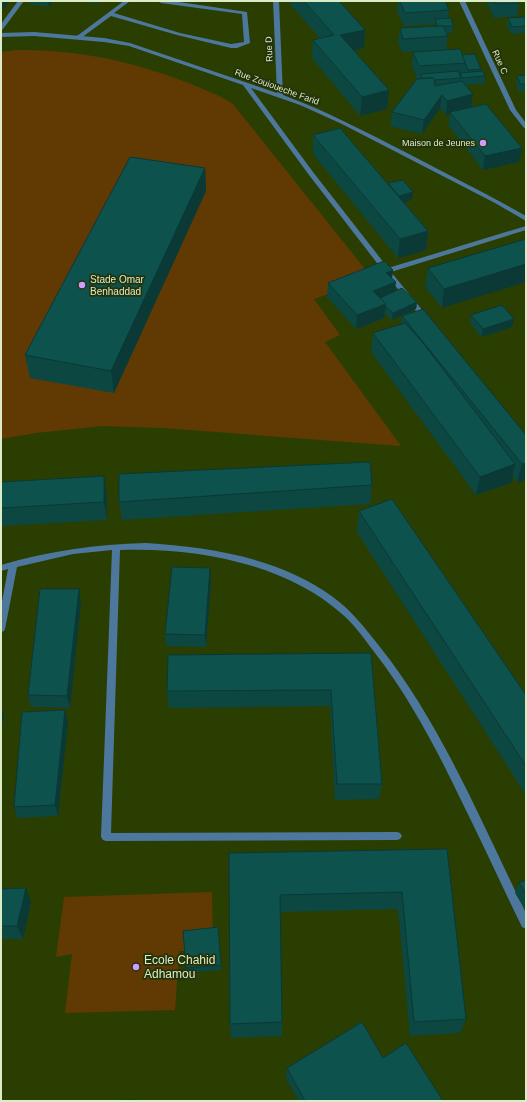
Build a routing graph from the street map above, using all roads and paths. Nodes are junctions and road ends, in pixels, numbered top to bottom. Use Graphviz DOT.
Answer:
graph roads {
  1 [pos="21,1"];
  2 [pos="128,1"];
  3 [pos="161,1"];
  4 [pos="276,1"];
  5 [pos="462,1"];
  6 [pos="110,14"];
  7 [pos="1,28"];
  8 [pos="1,35"];
  9 [pos="79,37"];
  10 [pos="246,84"];
  11 [pos="280,97"];
  12 [pos="526,127"];
  13 [pos="526,219"];
  14 [pos="526,228"];
  15 [pos="386,271"];
  16 [pos="431,325"];
  17 [pos="116,548"];
  18 [pos="13,564"];
  19 [pos="1,568"];
  20 [pos="1,629"];
  21 [pos="396,836"];
  22 [pos="526,924"];
  1 -- 7 [label="street"];
  2 -- 6 [label="street"];
  3 -- 6 [label="street"];
  4 -- 11 [label="street, Rue D"];
  5 -- 12 [label="street, Rue C"];
  6 -- 9 [label="street"];
  8 -- 9 [label="street, Rue Zouioueche Farid"];
  9 -- 10 [label="street, Rue Zouioueche Farid"];
  10 -- 11 [label="street, Rue Zouioueche Farid"];
  10 -- 15 [label="street"];
  11 -- 13 [label="street, Rue Zouioueche Farid"];
  14 -- 15 [label="street"];
  15 -- 16 [label="street"];
  17 -- 18 [label="street"];
  17 -- 21 [label="street"];
  17 -- 22 [label="street"];
  18 -- 19 [label="street"];
  18 -- 20 [label="street"];
}
